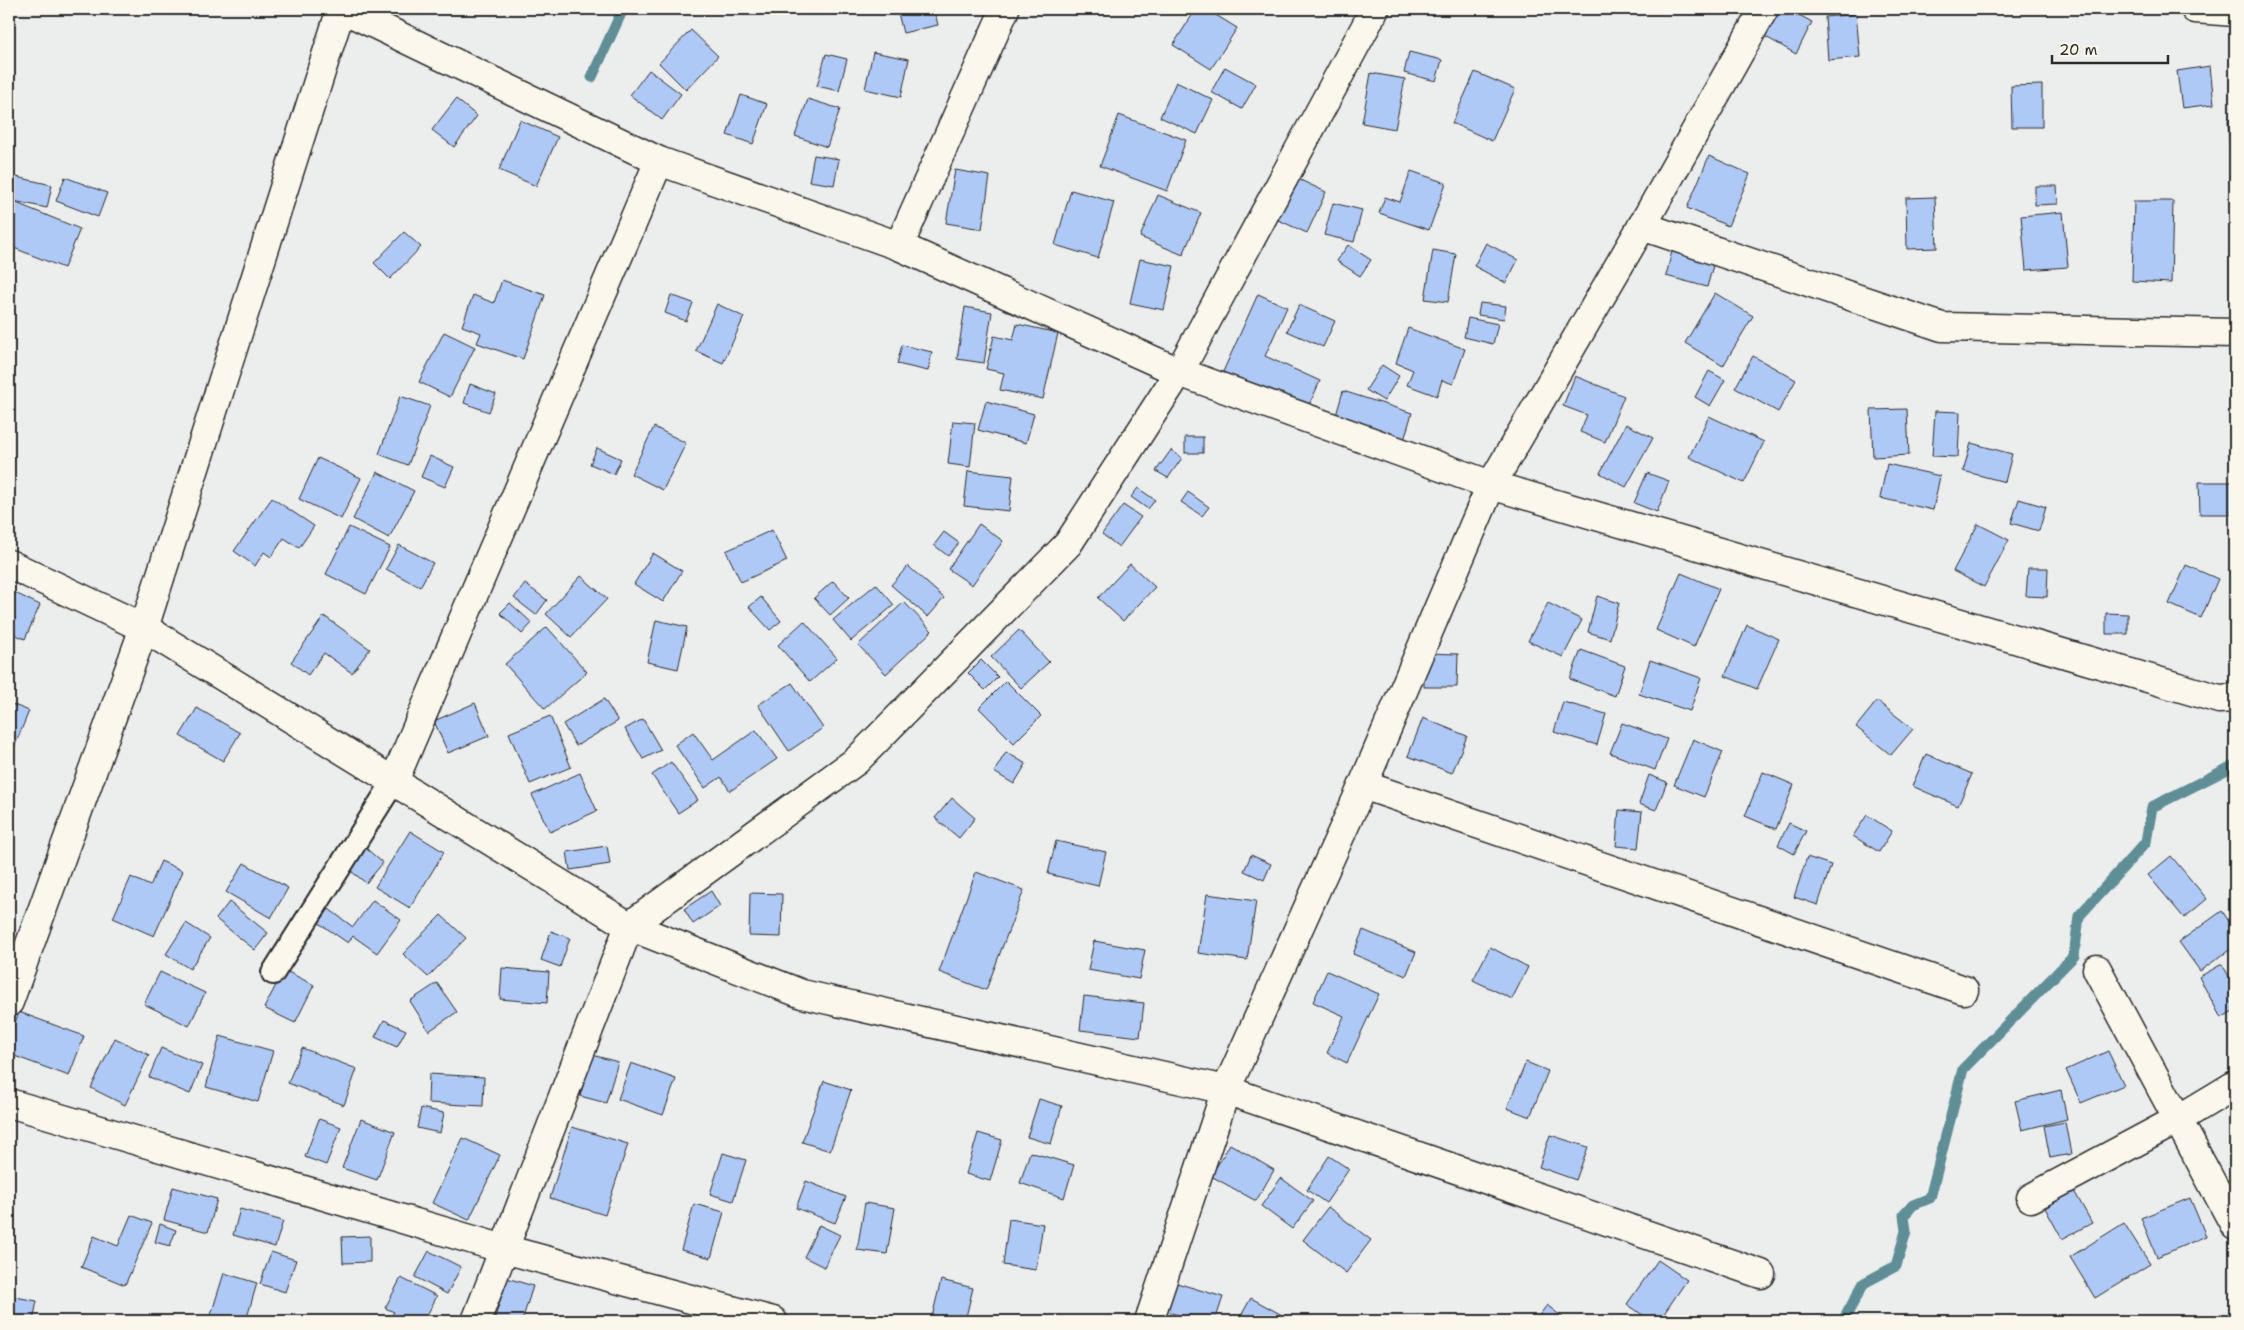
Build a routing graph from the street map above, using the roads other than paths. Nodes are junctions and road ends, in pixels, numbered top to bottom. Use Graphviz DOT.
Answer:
graph roads {
  1 [pos="342,9"];
  2 [pos="1006,9"];
  3 [pos="1375,9"];
  4 [pos="1764,9"];
  5 [pos="2202,9"];
  6 [pos="2235,12"];
  7 [pos="659,161"];
  8 [pos="1642,226"];
  9 [pos="899,246"];
  10 [pos="2235,333"];
  11 [pos="1179,372"];
  12 [pos="1492,485"];
  13 [pos="9,564"];
  14 [pos="144,628"];
  15 [pos="2235,698"];
  16 [pos="394,780"];
  17 [pos="1363,785"];
  18 [pos="629,926"];
  19 [pos="2097,969"];
  20 [pos="273,973"];
  21 [pos="1964,990"];
  22 [pos="9,1002"];
  23 [pos="2235,1085"];
  24 [pos="1226,1090"];
  25 [pos="9,1103"];
  26 [pos="2177,1120"];
  27 [pos="2032,1198"];
  28 [pos="2235,1226"];
  29 [pos="504,1249"];
  30 [pos="1761,1274"];
  31 [pos="476,1321"];
  32 [pos="773,1321"];
  33 [pos="1148,1321"];
  1 -- 7 [label="street"];
  1 -- 14 [label="street"];
  2 -- 9 [label="street"];
  3 -- 11 [label="street"];
  4 -- 8 [label="street"];
  5 -- 6 [label="street"];
  7 -- 9 [label="street"];
  7 -- 16 [label="street"];
  8 -- 10 [label="street"];
  8 -- 12 [label="street"];
  9 -- 11 [label="street"];
  11 -- 12 [label="street"];
  11 -- 18 [label="street"];
  12 -- 15 [label="street"];
  12 -- 17 [label="street"];
  13 -- 14 [label="street"];
  14 -- 16 [label="street"];
  14 -- 22 [label="street"];
  16 -- 18 [label="street"];
  16 -- 20 [label="lane"];
  17 -- 21 [label="street"];
  17 -- 24 [label="street"];
  18 -- 24 [label="street"];
  18 -- 29 [label="street"];
  19 -- 26 [label="street"];
  23 -- 26 [label="street"];
  24 -- 30 [label="street"];
  24 -- 33 [label="street"];
  25 -- 29 [label="street"];
  26 -- 27 [label="street"];
  26 -- 28 [label="street"];
  29 -- 31 [label="street"];
  29 -- 32 [label="street"];
}
